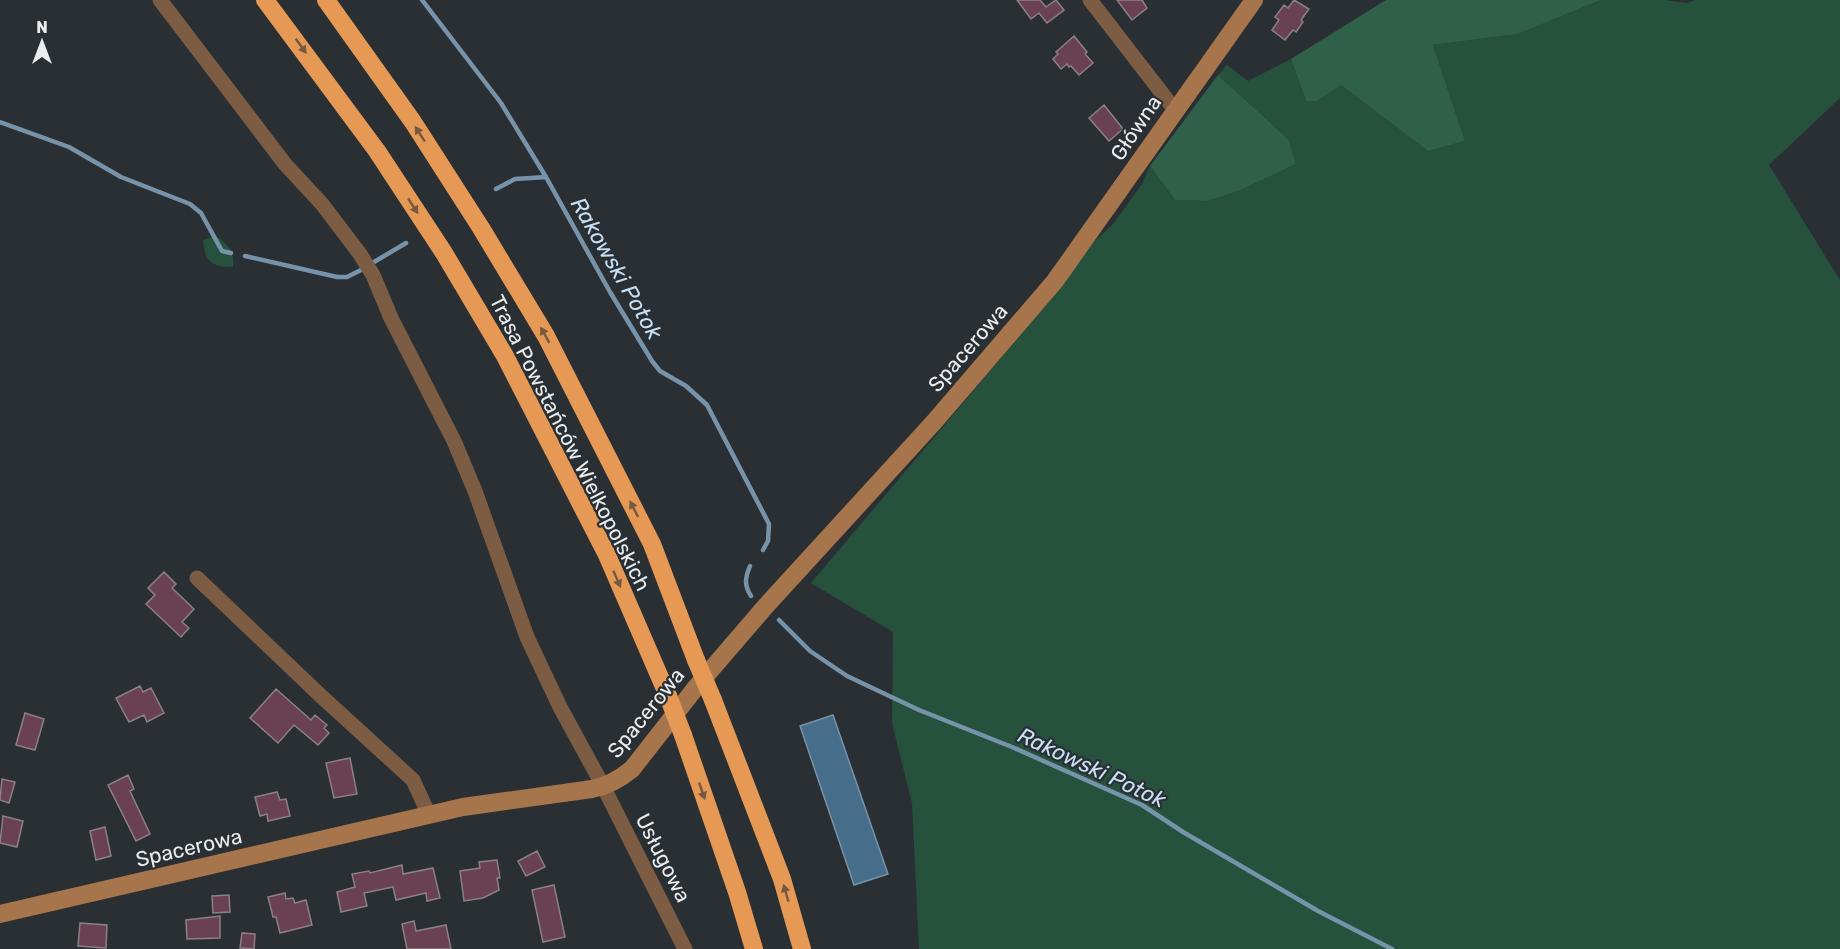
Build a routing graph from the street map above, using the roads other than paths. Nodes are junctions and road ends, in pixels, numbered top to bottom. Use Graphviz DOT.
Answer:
graph roads {
  1 [pos="160,0"];
  2 [pos="265,0"];
  3 [pos="326,0"];
  4 [pos="1090,0"];
  5 [pos="1254,0"];
  6 [pos="1175,110"];
  7 [pos="1055,280"];
  8 [pos="197,578"];
  9 [pos="603,786"];
  10 [pos="429,815"];
  11 [pos="0,914"];
  12 [pos="685,949"];
  13 [pos="754,949"];
  14 [pos="802,949"];
  1 -- 9 [label="street, Usługowa"];
  2 -- 13 [label="highway, Trasa Powstańców Wielkopolskich, one-way, bridge"];
  14 -- 3 [label="highway, Trasa Powstańców Wielkopolskich, one-way, bridge"];
  4 -- 6 [label="street"];
  5 -- 6 [label="street, Główna"];
  6 -- 7 [label="street, Główna"];
  7 -- 9 [label="street, Spacerowa"];
  8 -- 10 [label="street"];
  9 -- 10 [label="street, Spacerowa"];
  9 -- 12 [label="street, Usługowa"];
  10 -- 11 [label="street, Spacerowa"];
}
